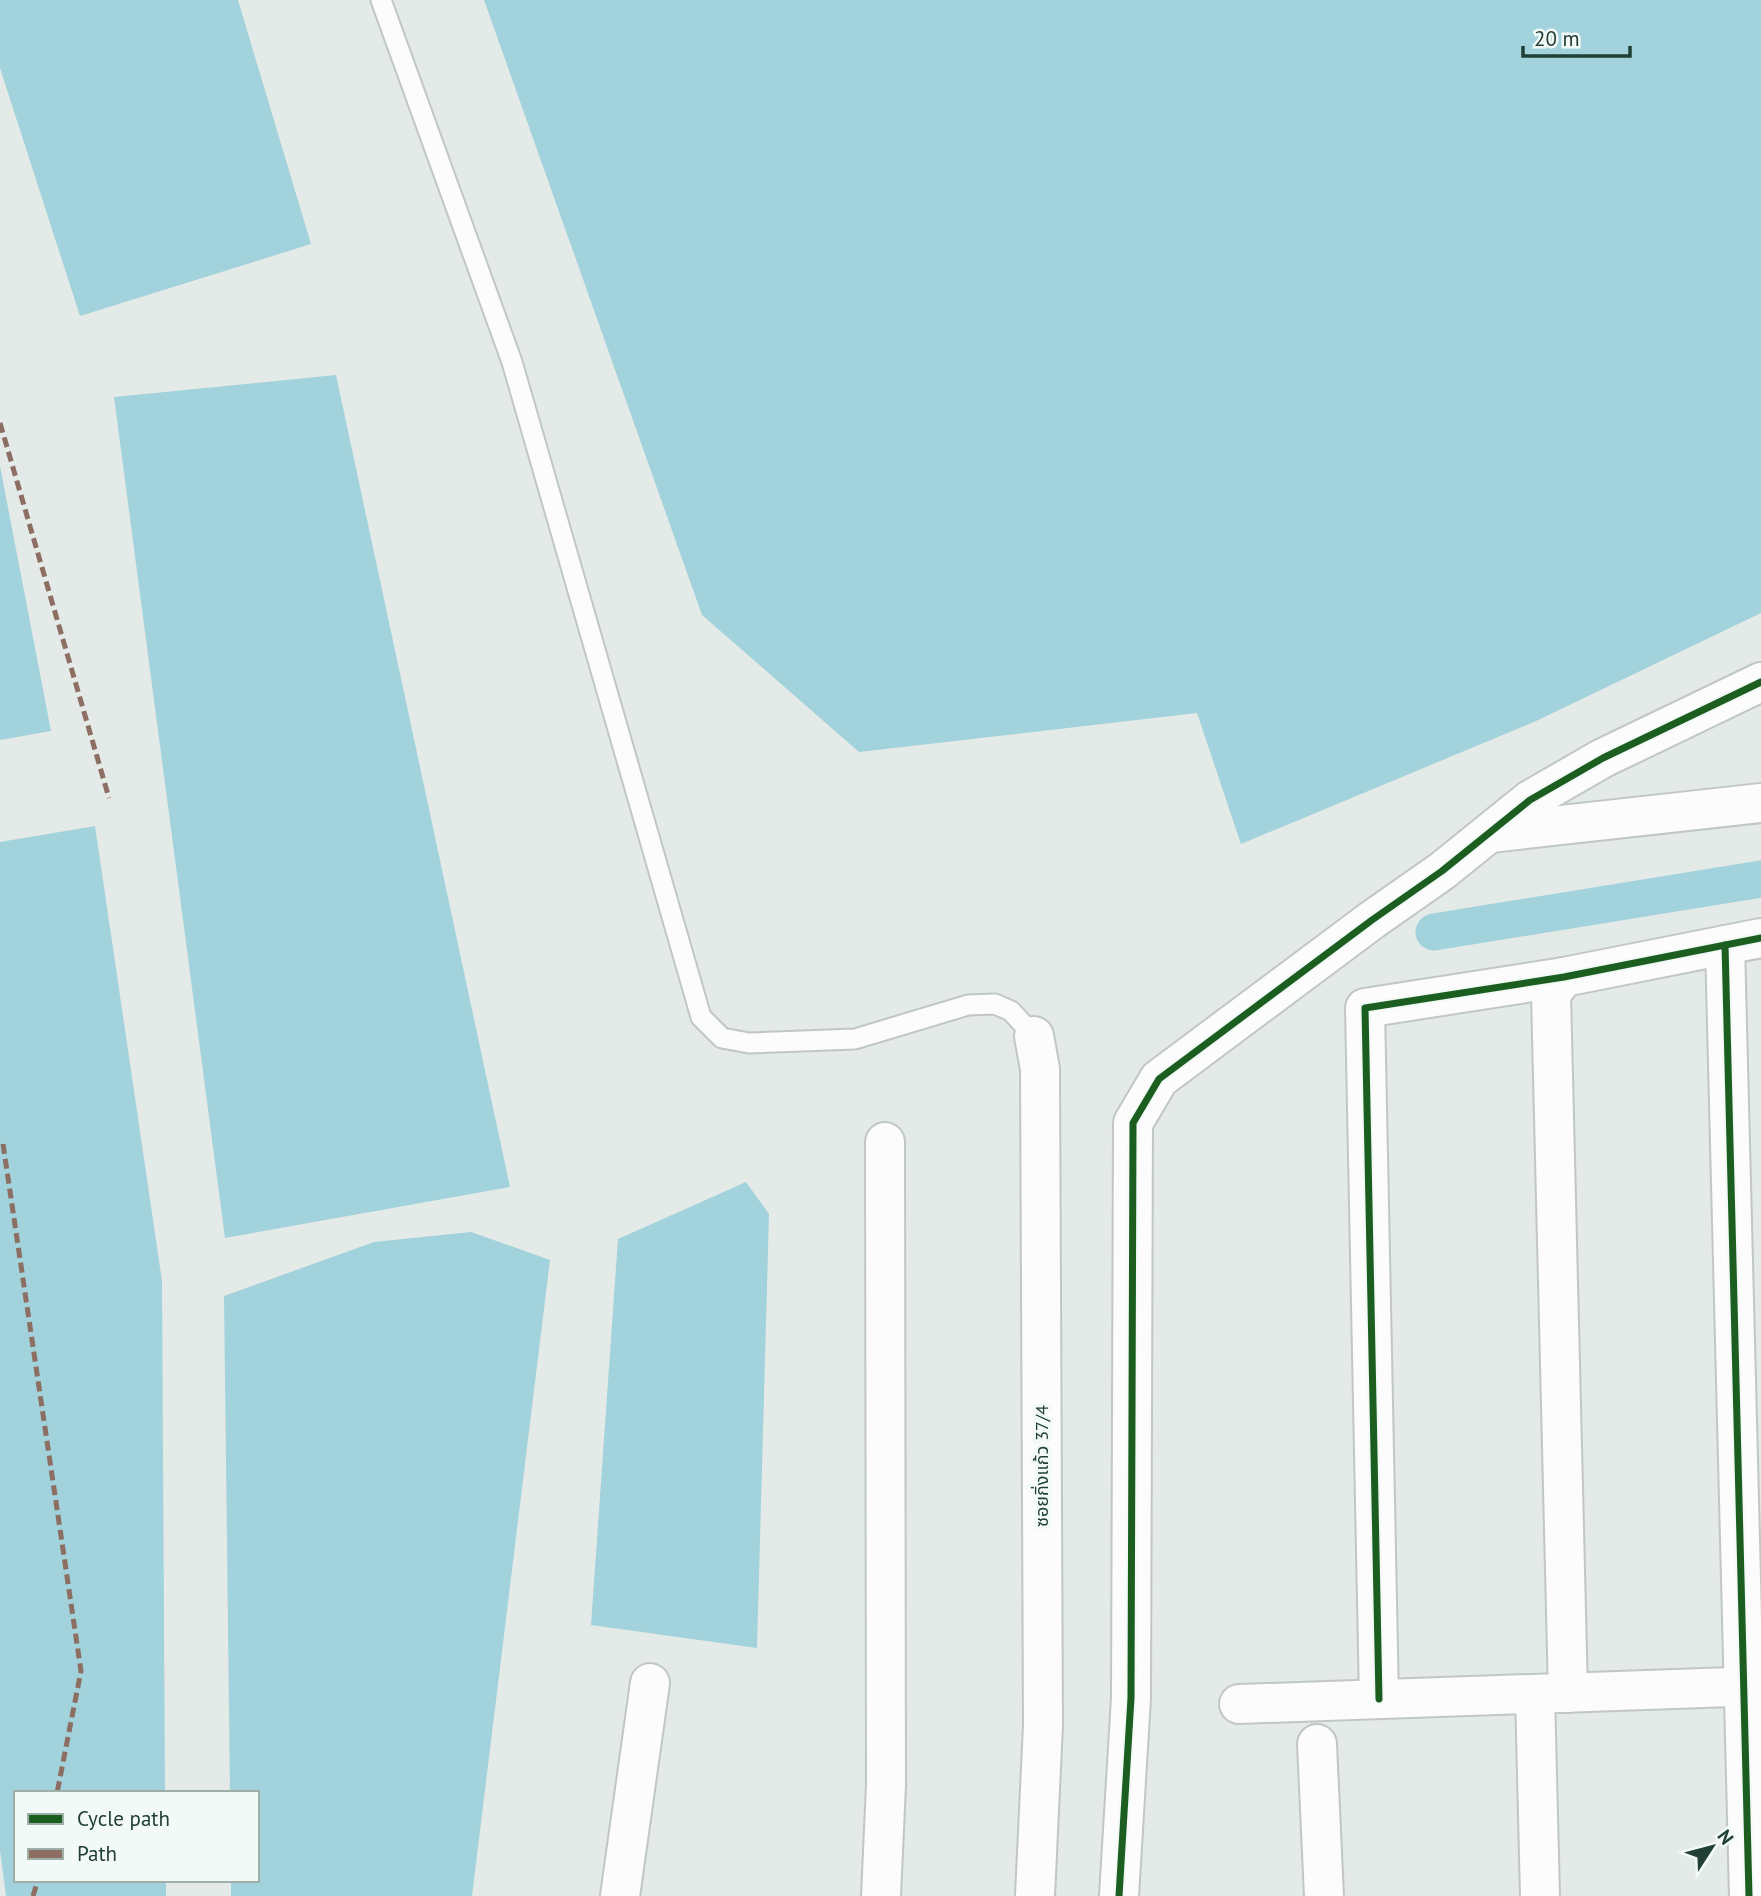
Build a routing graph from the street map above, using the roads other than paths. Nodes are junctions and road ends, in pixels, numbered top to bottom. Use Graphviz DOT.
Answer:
graph roads {
  1 [pos="381,0"];
  2 [pos="1761,682"];
  3 [pos="1761,803"];
  4 [pos="1490,833"];
  5 [pos="1743,941"];
  6 [pos="1564,977"];
  7 [pos="1034,1036"];
  8 [pos="885,1142"];
  9 [pos="650,1683"];
  10 [pos="1752,1687"];
  11 [pos="1551,1694"];
  12 [pos="1380,1699"];
  13 [pos="1239,1704"];
  14 [pos="1317,1744"];
  15 [pos="620,1896"];
  16 [pos="881,1896"];
  17 [pos="1035,1896"];
  18 [pos="1119,1896"];
  19 [pos="1324,1896"];
  20 [pos="1540,1896"];
  21 [pos="1749,1896"];
  1 -- 7 [label="lane"];
  2 -- 4 [label="street"];
  3 -- 4 [label="street"];
  4 -- 18 [label="street"];
  5 -- 6 [label="street"];
  5 -- 10 [label="street"];
  6 -- 11 [label="street"];
  6 -- 12 [label="street"];
  7 -- 17 [label="street, ซอยกิ่งแก้ว 37/4"];
  8 -- 16 [label="street"];
  9 -- 15 [label="street"];
  10 -- 11 [label="street"];
  10 -- 21 [label="street"];
  11 -- 12 [label="street"];
  11 -- 20 [label="street"];
  12 -- 13 [label="street"];
  14 -- 19 [label="street"];
}
